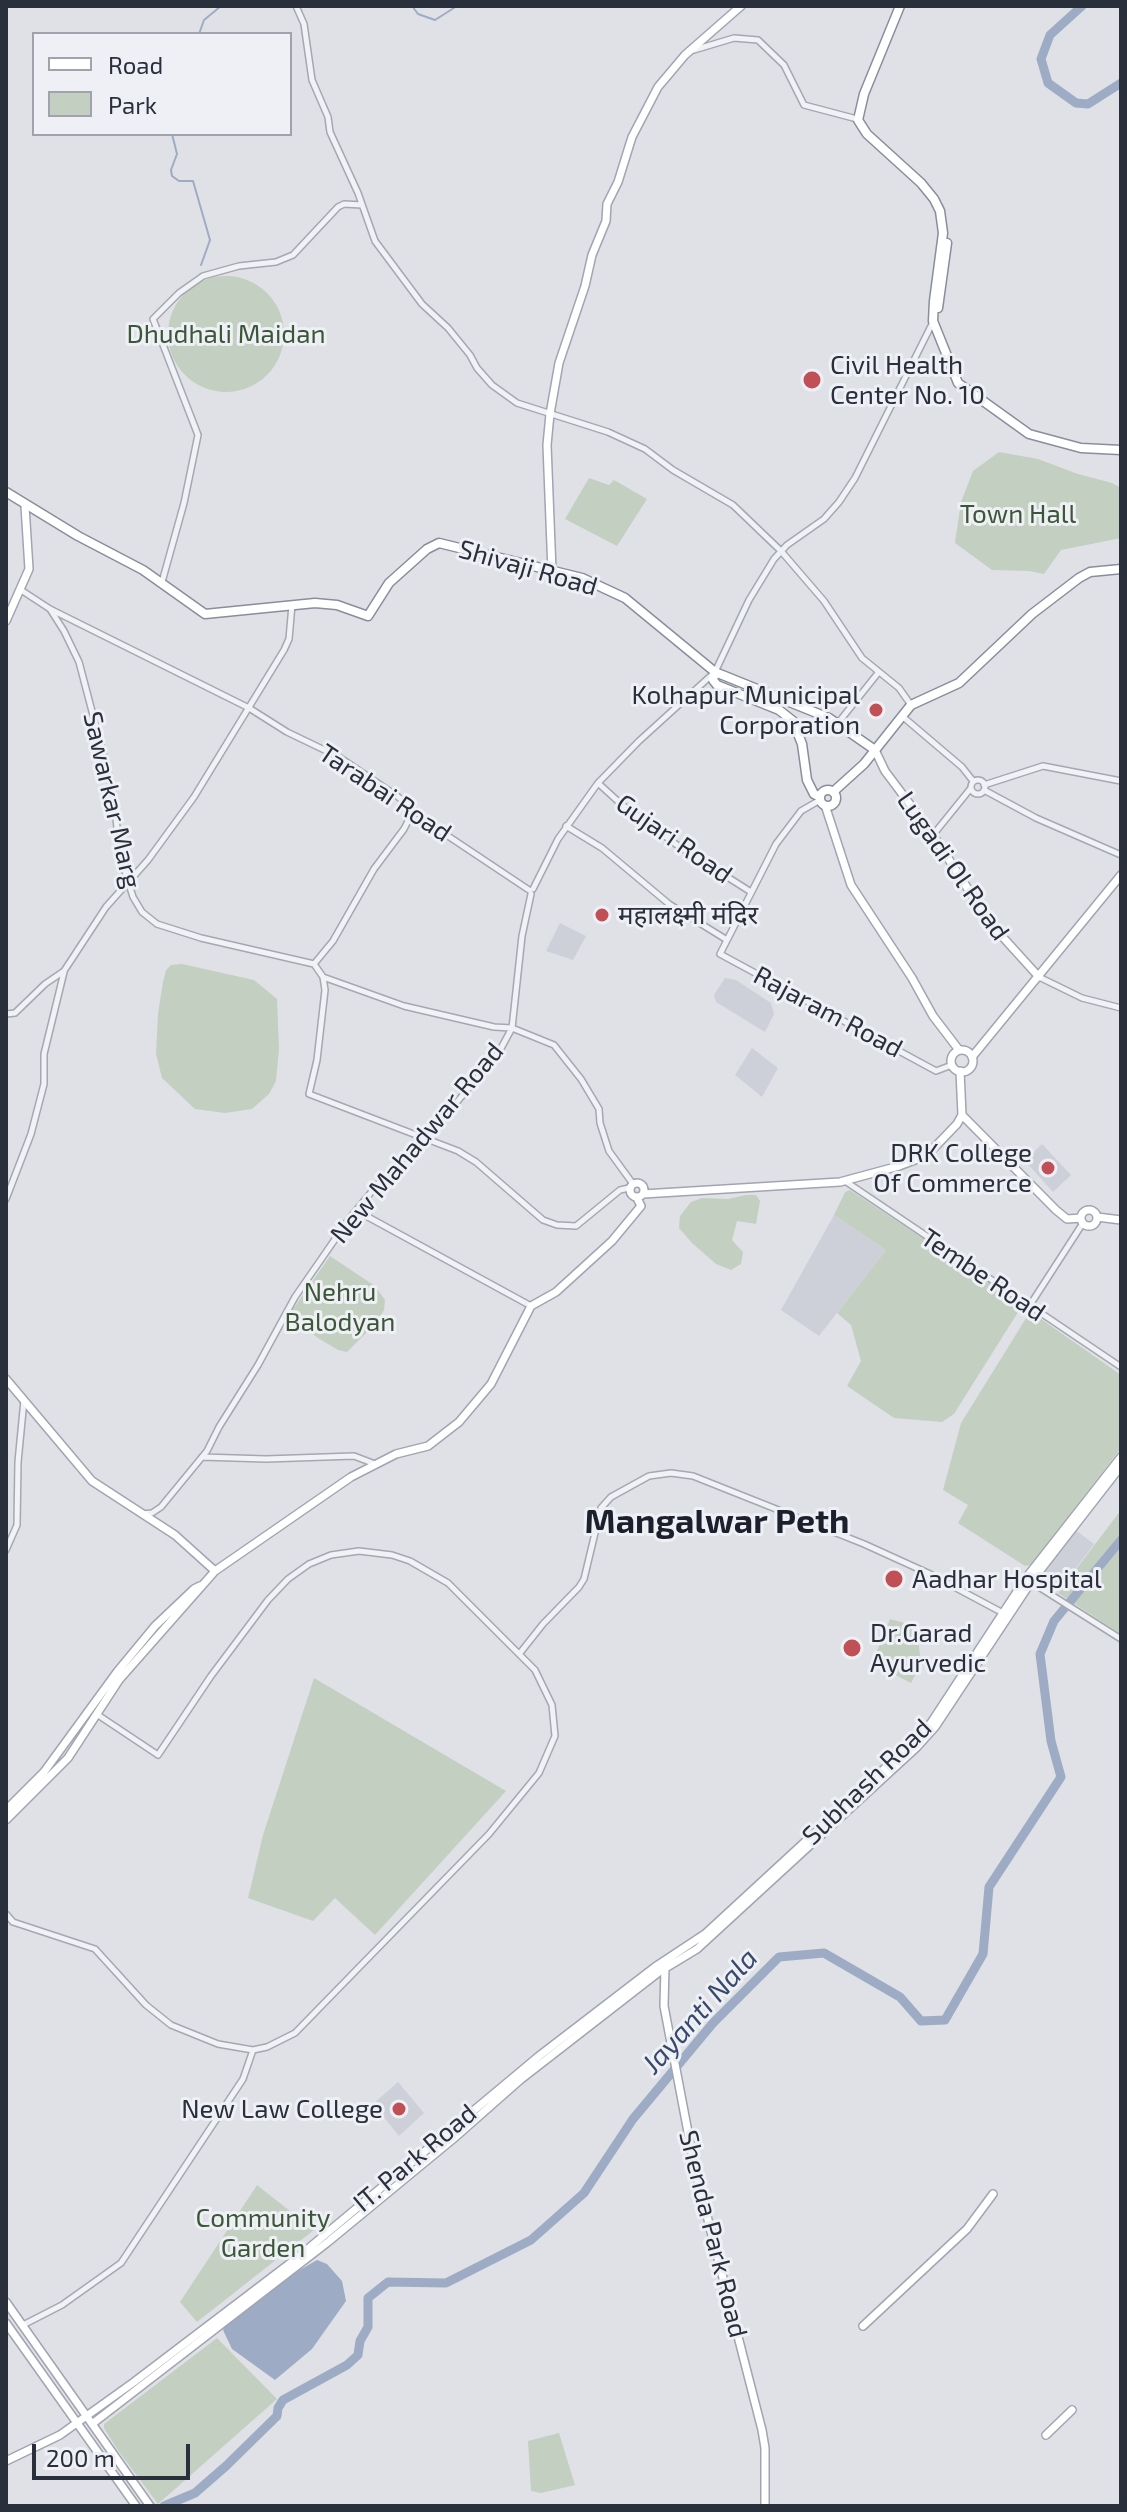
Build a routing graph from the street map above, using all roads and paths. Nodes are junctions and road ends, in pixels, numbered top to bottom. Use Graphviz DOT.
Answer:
graph roads {
  1 [pos="296,6"];
  2 [pos="741,6"];
  3 [pos="902,6"];
  4 [pos="689,52"];
  5 [pos="858,120"];
  6 [pos="362,205"];
  7 [pos="933,321"];
  8 [pos="550,414"];
  9 [pos="1121,448"];
  10 [pos="6,492"];
  11 [pos="25,506"];
  12 [pos="781,551"];
  13 [pos="1121,569"];
  14 [pos="552,571"];
  15 [pos="162,582"];
  16 [pos="21,590"];
  17 [pos="292,605"];
  18 [pos="50,609"];
  19 [pos="6,621"];
  20 [pos="715,672"];
  21 [pos="878,673"];
  22 [pos="911,705"];
  23 [pos="249,708"];
  24 [pos="902,716"];
  25 [pos="838,723"];
  26 [pos="875,750"];
  27 [pos="1121,781"];
  28 [pos="598,783"];
  29 [pos="972,785"];
  30 [pos="984,788"];
  31 [pos="822,801"];
  32 [pos="413,811"];
  33 [pos="566,826"];
  34 [pos="933,835"];
  35 [pos="1121,855"];
  36 [pos="1121,875"];
  37 [pos="128,880"];
  38 [pos="531,891"];
  39 [pos="751,892"];
  40 [pos="727,940"];
  41 [pos="314,964"];
  42 [pos="64,971"];
  43 [pos="323,977"];
  44 [pos="1039,977"];
  45 [pos="1121,1008"];
  46 [pos="6,1014"];
  47 [pos="512,1028"];
  48 [pos="959,1050"];
  49 [pos="972,1057"];
  50 [pos="952,1065"];
  51 [pos="960,1071"];
  52 [pos="962,1115"];
  53 [pos="421,1136"];
  54 [pos="845,1181"];
  55 [pos="631,1186"];
  56 [pos="6,1199"];
  57 [pos="640,1199"];
  58 [pos="357,1211"];
  59 [pos="1097,1217"];
  60 [pos="1082,1220"];
  61 [pos="1121,1220"];
  62 [pos="1030,1305"];
  63 [pos="531,1306"];
  64 [pos="1121,1367"];
  65 [pos="6,1379"];
  66 [pos="24,1399"];
  67 [pos="202,1456"];
  68 [pos="1121,1457"];
  69 [pos="375,1464"];
  70 [pos="1121,1466"];
  71 [pos="142,1514"];
  72 [pos="6,1550"];
  73 [pos="215,1571"];
  74 [pos="1031,1582"];
  75 [pos="202,1585"];
  76 [pos="1005,1614"];
  77 [pos="1121,1639"];
  78 [pos="520,1653"];
  79 [pos="98,1715"];
  80 [pos="6,1810"];
  81 [pos="6,1820"];
  82 [pos="6,1914"];
  83 [pos="665,1965"];
  84 [pos="253,2050"];
  85 [pos="993,2194"];
  86 [pos="6,2302"];
  87 [pos="6,2323"];
  88 [pos="23,2325"];
  89 [pos="863,2326"];
  90 [pos="1072,2410"];
  91 [pos="87,2416"];
  92 [pos="78,2423"];
  93 [pos="92,2424"];
  94 [pos="1046,2435"];
  95 [pos="6,2461"];
  96 [pos="136,2506"];
  97 [pos="150,2506"];
  98 [pos="765,2506"];
  1 -- 6 [label="street"];
  2 -- 4 [label="main road"];
  3 -- 5 [label="highway"];
  3 -- 9 [label="highway"];
  4 -- 5 [label="street"];
  4 -- 8 [label="main road"];
  5 -- 7 [label="highway"];
  6 -- 8 [label="street"];
  6 -- 15 [label="street"];
  7 -- 9 [label="highway"];
  7 -- 12 [label="street"];
  8 -- 12 [label="street"];
  8 -- 14 [label="main road"];
  10 -- 11 [label="highway"];
  11 -- 15 [label="highway"];
  11 -- 16 [label="main road"];
  12 -- 20 [label="street"];
  12 -- 21 [label="street"];
  13 -- 22 [label="highway"];
  14 -- 17 [label="highway, Shivaji Road"];
  14 -- 20 [label="highway, Shivaji Road"];
  15 -- 17 [label="highway"];
  16 -- 18 [label="street, Tarabai Road"];
  16 -- 19 [label="main road"];
  17 -- 23 [label="street"];
  18 -- 23 [label="street, Tarabai Road"];
  18 -- 37 [label="street, Sawarkar Marg"];
  20 -- 25 [label="highway"];
  20 -- 28 [label="street"];
  20 -- 31 [label="highway, Shivaji Road"];
  21 -- 22 [label="street"];
  21 -- 25 [label="street"];
  22 -- 24 [label="highway"];
  23 -- 32 [label="street, Tarabai Road"];
  23 -- 37 [label="street"];
  24 -- 26 [label="highway"];
  24 -- 29 [label="street"];
  25 -- 26 [label="highway"];
  26 -- 31 [label="highway"];
  26 -- 34 [label="main road, Lugadi Ol Road"];
  27 -- 30 [label="street"];
  28 -- 33 [label="street"];
  28 -- 39 [label="street, Gujari Road"];
  29 -- 30 [label="street"];
  29 -- 30 [label="street"];
  29 -- 34 [label="street"];
  30 -- 35 [label="street"];
  31 -- 39 [label="street"];
  31 -- 48 [label="main road"];
  32 -- 38 [label="street, Tarabai Road"];
  32 -- 41 [label="street"];
  33 -- 38 [label="street"];
  33 -- 40 [label="street"];
  34 -- 44 [label="main road, Lugadi Ol Road"];
  36 -- 44 [label="main road"];
  37 -- 41 [label="street, Sawarkar Marg"];
  37 -- 42 [label="street"];
  38 -- 47 [label="street"];
  39 -- 40 [label="street"];
  40 -- 50 [label="street, Rajaram Road"];
  41 -- 43 [label="street"];
  42 -- 46 [label="street"];
  42 -- 56 [label="street"];
  43 -- 47 [label="street"];
  43 -- 53 [label="street"];
  44 -- 45 [label="street"];
  44 -- 49 [label="main road"];
  47 -- 53 [label="street, New Mahadwar Road"];
  47 -- 55 [label="street"];
  48 -- 49 [label="main road"];
  48 -- 50 [label="main road"];
  49 -- 51 [label="main road"];
  50 -- 51 [label="main road"];
  51 -- 52 [label="main road"];
  52 -- 54 [label="main road"];
  52 -- 60 [label="main road"];
  53 -- 55 [label="street"];
  53 -- 58 [label="street, New Mahadwar Road"];
  54 -- 57 [label="main road"];
  54 -- 62 [label="street, Tembe Road"];
  55 -- 57 [label="main road"];
  55 -- 57 [label="main road"];
  57 -- 63 [label="main road"];
  58 -- 63 [label="street"];
  58 -- 67 [label="street, New Mahadwar Road"];
  59 -- 60 [label="main road"];
  59 -- 60 [label="main road"];
  59 -- 61 [label="main road"];
  60 -- 62 [label="street"];
  62 -- 64 [label="street, Tembe Road"];
  63 -- 69 [label="main road"];
  65 -- 66 [label="main road"];
  66 -- 71 [label="main road"];
  66 -- 72 [label="street"];
  67 -- 69 [label="street"];
  67 -- 71 [label="street, New Mahadwar Road"];
  68 -- 76 [label="main road, Subhash Road"];
  69 -- 73 [label="main road"];
  70 -- 74 [label="main road, Subhash Road"];
  71 -- 73 [label="main road"];
  73 -- 75 [label="main road"];
  74 -- 76 [label="main road, Subhash Road"];
  74 -- 77 [label="street"];
  75 -- 79 [label="main road"];
  75 -- 80 [label="main road"];
  76 -- 78 [label="street"];
  76 -- 83 [label="main road, Subhash Road"];
  78 -- 79 [label="street"];
  78 -- 84 [label="street"];
  79 -- 81 [label="main road"];
  82 -- 84 [label="street"];
  83 -- 91 [label="main road, IT. Park Road"];
  83 -- 93 [label="main road, IT. Park Road"];
  83 -- 98 [label="main road, Shenda Park Road"];
  84 -- 88 [label="street"];
  85 -- 89 [label="main road"];
  86 -- 88 [label="main road"];
  87 -- 92 [label="main road"];
  88 -- 91 [label="main road"];
  90 -- 94 [label="main road"];
  91 -- 92 [label="main road, IT. Park Road"];
  91 -- 93 [label="main road"];
  92 -- 95 [label="main road, IT. Park Road"];
  92 -- 96 [label="main road"];
  93 -- 97 [label="main road"];
}
